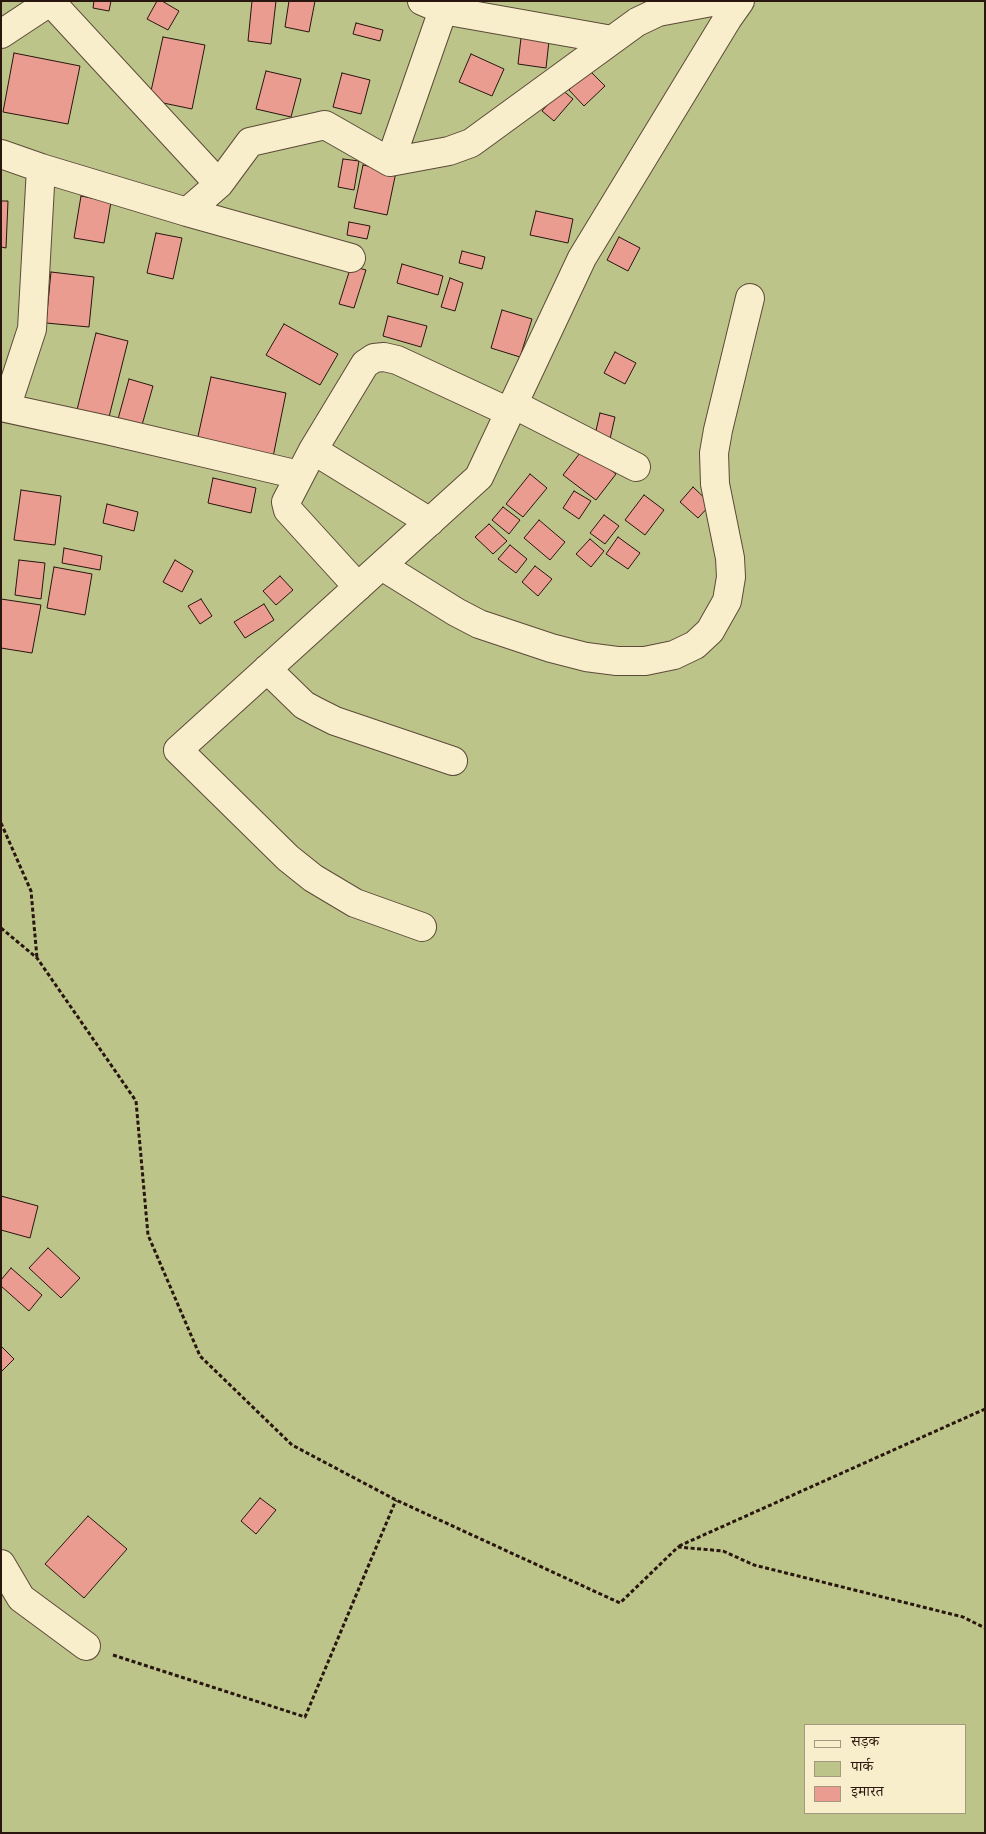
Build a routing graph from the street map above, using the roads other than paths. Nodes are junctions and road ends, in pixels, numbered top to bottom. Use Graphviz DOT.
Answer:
graph roads {
  1 [pos="51,1"];
  2 [pos="717,1"];
  3 [pos="740,1"];
  4 [pos="432,6"];
  5 [pos="1,34"];
  6 [pos="612,40"];
  7 [pos="1,154"];
  8 [pos="390,162"];
  9 [pos="41,168"];
  10 [pos="219,184"];
  11 [pos="187,212"];
  12 [pos="351,258"];
  13 [pos="750,298"];
  14 [pos="4,408"];
  15 [pos="511,408"];
  16 [pos="313,450"];
  17 [pos="636,468"];
  18 [pos="299,475"];
  19 [pos="430,522"];
  20 [pos="382,566"];
  21 [pos="358,587"];
  22 [pos="267,669"];
  23 [pos="453,761"];
  24 [pos="422,927"];
  25 [pos="1,1564"];
  26 [pos="86,1646"];
  1 -- 5 [label="street"];
  1 -- 10 [label="street"];
  2 -- 6 [label="street"];
  3 -- 15 [label="street"];
  4 -- 6 [label="street"];
  4 -- 8 [label="street"];
  6 -- 8 [label="street"];
  7 -- 9 [label="street"];
  8 -- 10 [label="street"];
  9 -- 11 [label="street"];
  9 -- 14 [label="street"];
  10 -- 11 [label="street"];
  11 -- 12 [label="street"];
  13 -- 20 [label="street"];
  14 -- 18 [label="street"];
  15 -- 16 [label="street"];
  15 -- 17 [label="street"];
  15 -- 19 [label="street"];
  16 -- 18 [label="street"];
  16 -- 19 [label="street"];
  18 -- 21 [label="street"];
  19 -- 20 [label="street"];
  20 -- 21 [label="street"];
  21 -- 22 [label="street"];
  22 -- 23 [label="street"];
  22 -- 24 [label="street"];
  25 -- 26 [label="street"];
}
